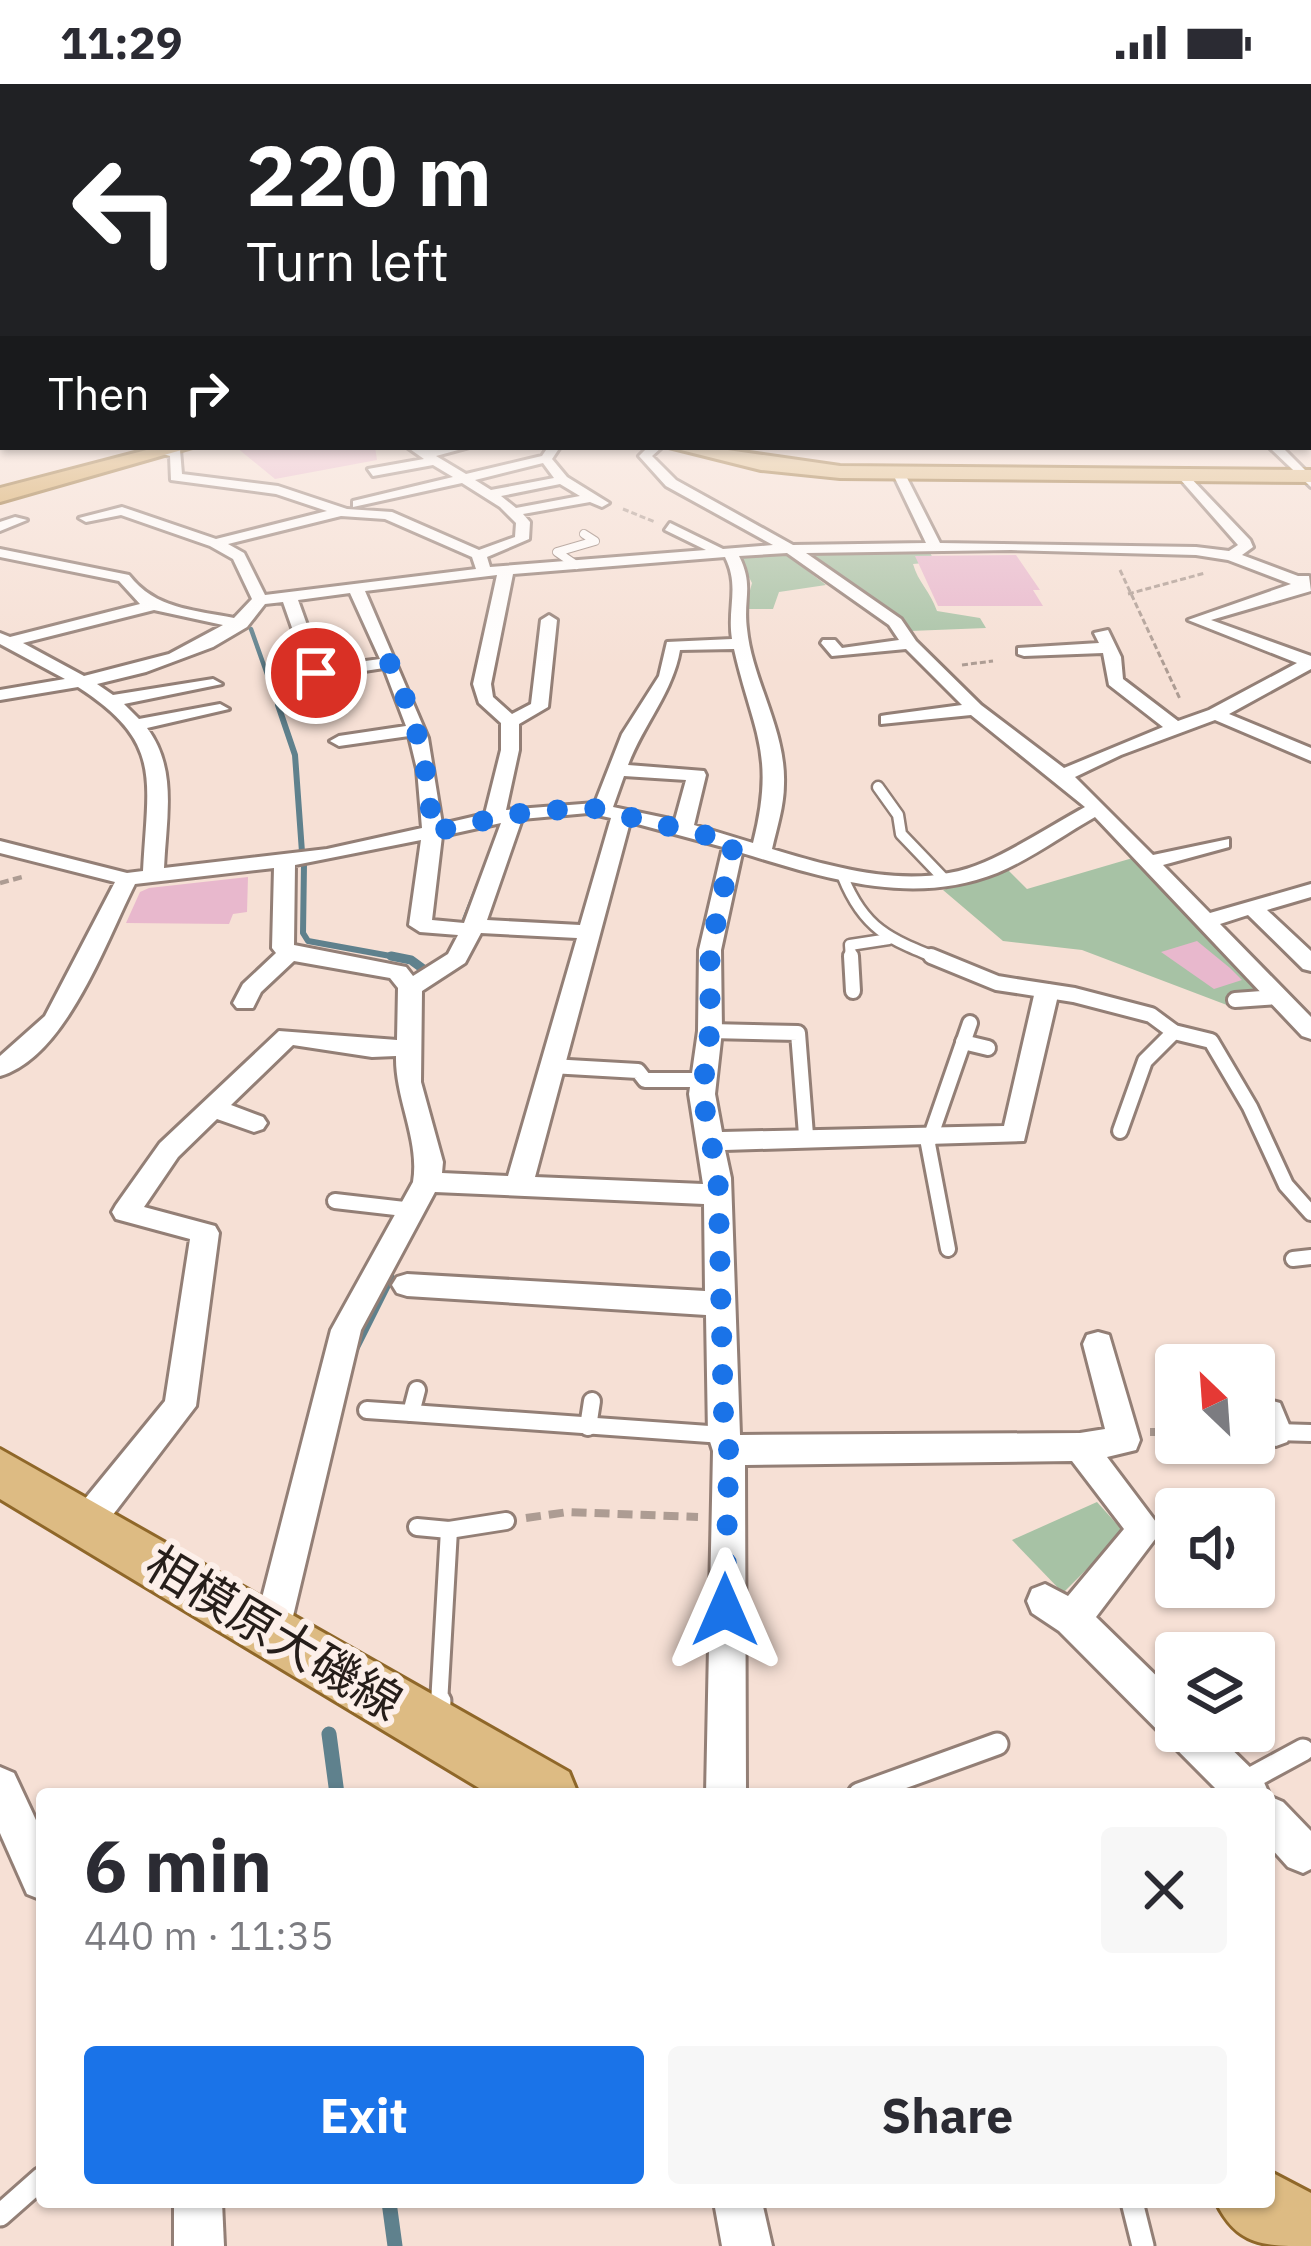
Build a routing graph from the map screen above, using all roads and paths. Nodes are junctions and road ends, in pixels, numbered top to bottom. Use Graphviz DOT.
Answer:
graph roads {
  1 [pos="109,464"];
  2 [pos="178,464"];
  3 [pos="396,464"];
  4 [pos="440,464"];
  5 [pos="512,464"];
  6 [pos="555,464"];
  7 [pos="651,464"];
  8 [pos="775,464"];
  9 [pos="373,472"];
  10 [pos="899,474"];
  11 [pos="1185,476"];
  12 [pos="463,478"];
  13 [pos="1308,478"];
  14 [pos="562,480"];
  15 [pos="239,486"];
  16 [pos="488,494"];
  17 [pos="0,495"];
  18 [pos="222,499"];
  19 [pos="595,501"];
  20 [pos="339,510"];
  21 [pos="514,512"];
  22 [pos="86,518"];
  23 [pos="20,520"];
  24 [pos="410,521"];
  25 [pos="0,527"];
  26 [pos="670,527"];
  27 [pos="370,530"];
  28 [pos="584,534"];
  29 [pos="215,543"];
  30 [pos="934,546"];
  31 [pos="1112,548"];
  32 [pos="792,550"];
  33 [pos="725,553"];
  34 [pos="0,554"];
  35 [pos="478,555"];
  36 [pos="1231,556"];
  37 [pos="1249,562"];
  38 [pos="576,565"];
  39 [pos="506,570"];
  40 [pos="484,572"];
  41 [pos="1309,582"];
  42 [pos="356,589"];
  43 [pos="1127,594"];
  44 [pos="289,597"];
  45 [pos="260,600"];
  46 [pos="154,604"];
  47 [pos="393,613"];
  48 [pos="369,617"];
  49 [pos="549,620"];
  50 [pos="241,624"];
  51 [pos="4,640"];
  52 [pos="409,643"];
  53 [pos="743,644"];
  54 [pos="910,644"];
  55 [pos="647,645"];
  56 [pos="673,645"];
  57 [pos="1024,651"];
  58 [pos="839,654"];
  59 [pos="386,655"];
  60 [pos="1311,662"];
  61 [pos="316,673"];
  62 [pos="79,681"];
  63 [pos="207,683"];
  64 [pos="0,695"];
  65 [pos="105,702"];
  66 [pos="328,709"];
  67 [pos="975,709"];
  68 [pos="208,714"];
  69 [pos="1215,714"];
  70 [pos="887,720"];
  71 [pos="510,722"];
  72 [pos="134,724"];
  73 [pos="1185,726"];
  74 [pos="416,730"];
  75 [pos="631,734"];
  76 [pos="664,734"];
  77 [pos="339,740"];
  78 [pos="1311,754"];
  79 [pos="618,770"];
  80 [pos="1063,776"];
  81 [pos="878,787"];
  82 [pos="1097,808"];
  83 [pos="613,811"];
  84 [pos="504,816"];
  85 [pos="683,827"];
  86 [pos="432,832"];
  87 [pos="1222,843"];
  88 [pos="0,847"];
  89 [pos="748,847"];
  90 [pos="285,861"];
  91 [pos="1149,862"];
  92 [pos="153,876"];
  93 [pos="843,877"];
  94 [pos="127,879"];
  95 [pos="946,881"];
  96 [pos="1311,890"];
  97 [pos="1252,907"];
  98 [pos="1206,921"];
  99 [pos="472,928"];
  100 [pos="589,932"];
  101 [pos="889,939"];
  102 [pos="291,951"];
  103 [pos="1311,964"];
  104 [pos="410,988"];
  105 [pos="1047,991"];
  106 [pos="853,992"];
  107 [pos="1277,997"];
  108 [pos="1235,1000"];
  109 [pos="245,1003"];
  110 [pos="970,1023"];
  111 [pos="710,1030"];
  112 [pos="1311,1031"];
  113 [pos="1174,1032"];
  114 [pos="963,1042"];
  115 [pos="409,1047"];
  116 [pos="988,1048"];
  117 [pos="550,1066"];
  118 [pos="0,1068"];
  119 [pos="703,1080"];
  120 [pos="213,1108"];
  121 [pos="254,1123"];
  122 [pos="1120,1131"];
  123 [pos="933,1134"];
  124 [pos="806,1136"];
  125 [pos="712,1142"];
  126 [pos="427,1182"];
  127 [pos="519,1185"];
  128 [pos="717,1196"];
  129 [pos="334,1201"];
  130 [pos="414,1210"];
  131 [pos="1311,1213"];
  132 [pos="944,1228"];
  133 [pos="924,1230"];
  134 [pos="948,1249"];
  135 [pos="1311,1257"];
  136 [pos="1293,1259"];
  137 [pos="407,1286"];
  138 [pos="721,1304"];
  139 [pos="1098,1344"];
  140 [pos="417,1390"];
  141 [pos="592,1401"];
  142 [pos="368,1410"];
  143 [pos="411,1413"];
  144 [pos="1275,1424"];
  145 [pos="588,1427"];
  146 [pos="1311,1433"];
  147 [pos="726,1443"];
  148 [pos="1080,1448"];
  149 [pos="0,1472"];
  150 [pos="725,1519"];
  151 [pos="506,1521"];
  152 [pos="87,1522"];
  153 [pos="417,1527"];
  154 [pos="449,1530"];
  155 [pos="271,1633"];
  156 [pos="1155,1702"];
  157 [pos="438,1730"];
  158 [pos="997,1744"];
  159 [pos="1303,1750"];
  160 [pos="1207,1752"];
  161 [pos="0,1787"];
  162 [pos="537,1788"];
  163 [pos="726,1788"];
  164 [pos="876,1788"];
  165 [pos="1243,1788"];
  166 [pos="1246,1788"];
  167 [pos="1275,1822"];
  168 [pos="1303,1852"];
  169 [pos="36,1866"];
  170 [pos="36,2183"];
  171 [pos="198,2208"];
  172 [pos="739,2208"];
  173 [pos="1134,2208"];
  174 [pos="1264,2208"];
  175 [pos="0,2215"];
  176 [pos="1311,2236"];
  177 [pos="199,2246"];
  178 [pos="747,2246"];
  179 [pos="1143,2246"];
  1 -- 17 [label="highway"];
  2 -- 15 [label="street"];
  3 -- 9 [label="street"];
  4 -- 12 [label="street"];
  5 -- 12 [label="street"];
  6 -- 14 [label="street"];
  7 -- 32 [label="street"];
  8 -- 10 [label="main road"];
  10 -- 11 [label="main road"];
  10 -- 30 [label="street"];
  11 -- 13 [label="main road"];
  11 -- 36 [label="street"];
  12 -- 16 [label="street"];
  12 -- 20 [label="street"];
  14 -- 16 [label="street"];
  14 -- 19 [label="street"];
  15 -- 18 [label="street"];
  15 -- 20 [label="street"];
  16 -- 21 [label="street"];
  19 -- 21 [label="street"];
  19 -- 26 [label="path"];
  20 -- 24 [label="street"];
  20 -- 29 [label="street"];
  21 -- 35 [label="street"];
  22 -- 29 [label="street"];
  23 -- 25 [label="street"];
  24 -- 27 [label="street"];
  24 -- 35 [label="street"];
  26 -- 33 [label="street"];
  28 -- 38 [label="lane"];
  29 -- 45 [label="street"];
  30 -- 31 [label="street"];
  30 -- 32 [label="street"];
  31 -- 36 [label="street"];
  31 -- 43 [label="path"];
  32 -- 33 [label="street"];
  32 -- 54 [label="street"];
  33 -- 38 [label="street"];
  33 -- 53 [label="street"];
  34 -- 46 [label="street"];
  35 -- 40 [label="street"];
  36 -- 37 [label="street"];
  37 -- 41 [label="street"];
  37 -- 43 [label="path"];
  38 -- 39 [label="street"];
  39 -- 40 [label="street"];
  39 -- 71 [label="street"];
  40 -- 42 [label="street"];
  41 -- 60 [label="street"];
  42 -- 44 [label="street"];
  42 -- 48 [label="street"];
  43 -- 73 [label="path"];
  44 -- 45 [label="street"];
  44 -- 61 [label="street"];
  45 -- 50 [label="street"];
  46 -- 50 [label="street"];
  46 -- 51 [label="street"];
  47 -- 48 [label="street"];
  48 -- 59 [label="street"];
  49 -- 71 [label="street"];
  50 -- 62 [label="street"];
  51 -- 62 [label="street"];
  52 -- 59 [label="street"];
  53 -- 56 [label="street"];
  53 -- 89 [label="street"];
  54 -- 58 [label="street"];
  54 -- 67 [label="street"];
  55 -- 56 [label="street"];
  56 -- 75 [label="street"];
  57 -- 73 [label="street"];
  59 -- 61 [label="street"];
  59 -- 74 [label="street"];
  60 -- 69 [label="street"];
  61 -- 66 [label="street"];
  62 -- 64 [label="street"];
  62 -- 65 [label="street"];
  63 -- 65 [label="street"];
  65 -- 72 [label="street"];
  67 -- 70 [label="street"];
  67 -- 80 [label="street"];
  68 -- 72 [label="street"];
  69 -- 73 [label="street"];
  69 -- 78 [label="street"];
  71 -- 84 [label="street"];
  72 -- 92 [label="street"];
  73 -- 80 [label="street"];
  74 -- 77 [label="street"];
  74 -- 86 [label="street"];
  75 -- 76 [label="street"];
  75 -- 79 [label="street"];
  79 -- 83 [label="street"];
  79 -- 85 [label="street"];
  80 -- 82 [label="street"];
  81 -- 95 [label="lane"];
  82 -- 91 [label="street"];
  82 -- 95 [label="street"];
  83 -- 84 [label="street"];
  83 -- 85 [label="street"];
  83 -- 100 [label="street"];
  84 -- 86 [label="street"];
  84 -- 99 [label="street"];
  85 -- 89 [label="street"];
  86 -- 90 [label="street"];
  86 -- 99 [label="street"];
  87 -- 91 [label="street"];
  88 -- 94 [label="street"];
  89 -- 93 [label="street"];
  89 -- 111 [label="street"];
  90 -- 92 [label="street"];
  90 -- 102 [label="street"];
  91 -- 98 [label="street"];
  92 -- 94 [label="street"];
  93 -- 95 [label="street"];
  93 -- 101 [label="lane"];
  94 -- 118 [label="street"];
  96 -- 97 [label="street"];
  97 -- 98 [label="street"];
  97 -- 103 [label="street"];
  98 -- 107 [label="street"];
  99 -- 100 [label="street"];
  99 -- 104 [label="street"];
  100 -- 117 [label="street"];
  101 -- 105 [label="lane"];
  101 -- 106 [label="lane"];
  102 -- 104 [label="street"];
  102 -- 109 [label="street"];
  104 -- 115 [label="street"];
  105 -- 113 [label="lane"];
  105 -- 123 [label="street"];
  107 -- 108 [label="lane"];
  107 -- 112 [label="street"];
  110 -- 114 [label="lane"];
  111 -- 119 [label="street"];
  111 -- 124 [label="lane"];
  113 -- 122 [label="lane"];
  113 -- 131 [label="lane"];
  114 -- 116 [label="lane"];
  114 -- 123 [label="lane"];
  115 -- 120 [label="street"];
  115 -- 126 [label="street"];
  117 -- 119 [label="lane"];
  117 -- 127 [label="street"];
  119 -- 125 [label="street"];
  120 -- 121 [label="street"];
  120 -- 152 [label="street"];
  123 -- 124 [label="street"];
  123 -- 132 [label="lane"];
  124 -- 125 [label="street"];
  125 -- 128 [label="street"];
  126 -- 127 [label="street"];
  126 -- 130 [label="street"];
  127 -- 128 [label="street"];
  128 -- 138 [label="street"];
  129 -- 130 [label="lane"];
  130 -- 155 [label="street"];
  132 -- 133 [label="lane"];
  132 -- 134 [label="lane"];
  135 -- 136 [label="lane"];
  137 -- 138 [label="street"];
  138 -- 147 [label="street"];
  139 -- 148 [label="street"];
  140 -- 143 [label="lane"];
  141 -- 145 [label="lane"];
  142 -- 143 [label="lane"];
  143 -- 145 [label="lane"];
  144 -- 146 [label="lane"];
  145 -- 147 [label="lane"];
  147 -- 148 [label="street"];
  147 -- 150 [label="street"];
  148 -- 156 [label="street"];
  149 -- 152 [label="main road, 相模原大磯線"];
  150 -- 151 [label="path"];
  150 -- 163 [label="street"];
  151 -- 154 [label="lane"];
  152 -- 155 [label="main road, 相模原大磯線"];
  153 -- 154 [label="lane"];
  154 -- 157 [label="lane"];
  155 -- 157 [label="main road, 相模原大磯線"];
  157 -- 162 [label="main road, 相模原大磯線"];
  158 -- 164 [label="lane"];
  159 -- 166 [label="lane"];
  160 -- 165 [label="street"];
  161 -- 169 [label="street"];
  167 -- 168 [label="street"];
  170 -- 175 [label="lane"];
  171 -- 177 [label="street"];
  172 -- 178 [label="street"];
  173 -- 179 [label="lane"];
  174 -- 176 [label="main road"];
}
